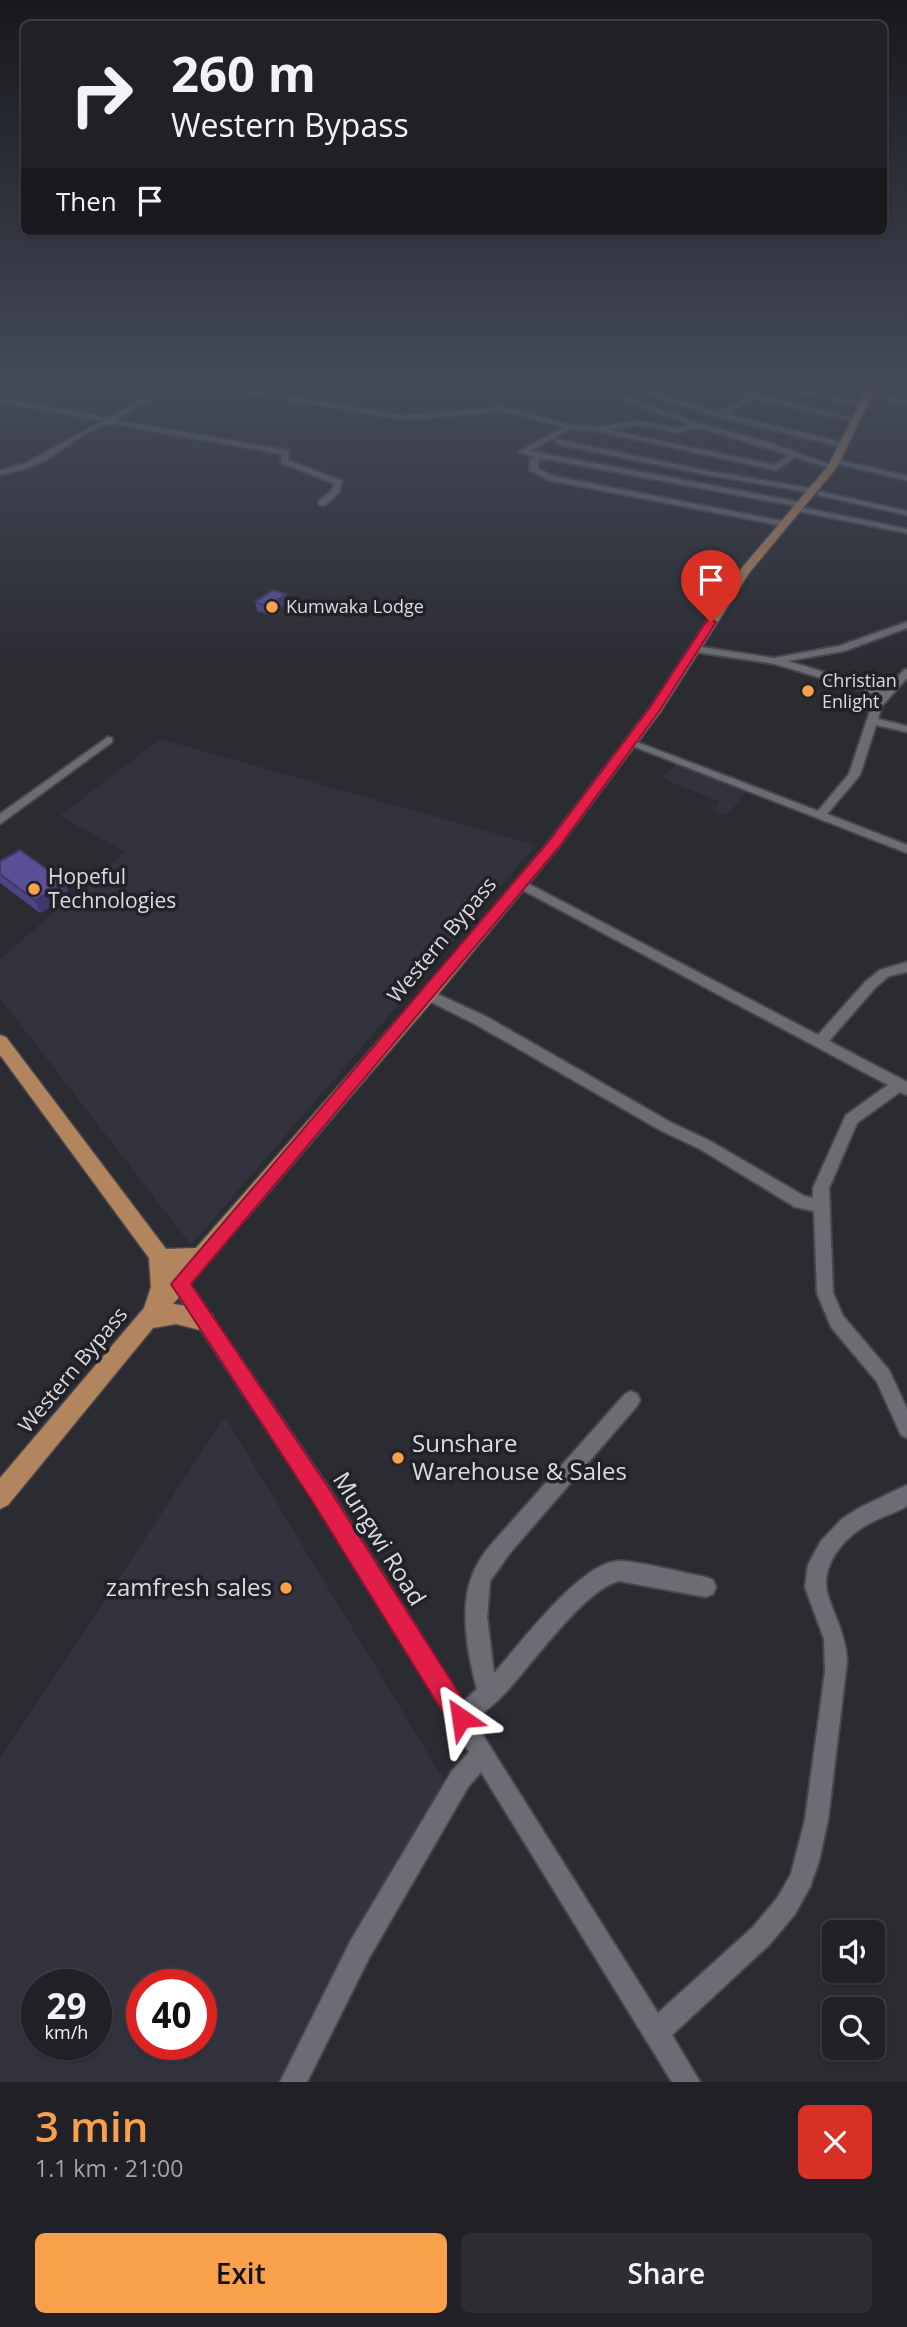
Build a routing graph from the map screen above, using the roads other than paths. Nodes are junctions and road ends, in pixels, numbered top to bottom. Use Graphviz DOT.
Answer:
graph roads {
  1 [pos="327,478"];
  2 [pos="552,478"];
  3 [pos="657,478"];
  4 [pos="739,478"];
  5 [pos="823,478"];
  6 [pos="809,490"];
  7 [pos="821,492"];
  8 [pos="322,503"];
  9 [pos="796,504"];
  10 [pos="805,510"];
  11 [pos="907,513"];
  12 [pos="779,523"];
  13 [pos="907,531"];
  14 [pos="907,625"];
  15 [pos="695,649"];
  16 [pos="774,661"];
  17 [pos="907,672"];
  18 [pos="885,694"];
  19 [pos="872,721"];
  20 [pos="907,729"];
  21 [pos="108,740"];
  22 [pos="630,743"];
  23 [pos="820,816"];
  24 [pos="0,820"];
  25 [pos="907,849"];
  26 [pos="521,884"];
  27 [pos="907,967"];
  28 [pos="428,995"];
  29 [pos="0,1042"];
  30 [pos="820,1042"];
  31 [pos="903,1087"];
  32 [pos="822,1206"];
  33 [pos="205,1254"];
  34 [pos="159,1256"];
  35 [pos="180,1284"];
  36 [pos="147,1321"];
  37 [pos="204,1321"];
  38 [pos="631,1400"];
  39 [pos="907,1429"];
  40 [pos="907,1495"];
  41 [pos="0,1497"];
  42 [pos="706,1587"];
  43 [pos="489,1694"];
  44 [pos="461,1718"];
  45 [pos="483,1753"];
  46 [pos="656,2032"];
  47 [pos="293,2082"];
  48 [pos="687,2082"];
  1 -- 8 [label="street"];
  2 -- 12 [label="street"];
  3 -- 9 [label="street"];
  4 -- 6 [label="street"];
  5 -- 15 [label="main road, Western Bypass"];
  7 -- 11 [label="street"];
  10 -- 13 [label="street"];
  14 -- 16 [label="street"];
  15 -- 16 [label="street"];
  15 -- 22 [label="main road, Western Bypass"];
  16 -- 18 [label="street"];
  17 -- 18 [label="street"];
  18 -- 19 [label="street"];
  19 -- 20 [label="street"];
  19 -- 23 [label="street"];
  21 -- 24 [label="street"];
  22 -- 23 [label="street"];
  22 -- 26 [label="main road, Western Bypass"];
  23 -- 25 [label="street"];
  26 -- 28 [label="main road, Western Bypass"];
  26 -- 30 [label="street"];
  27 -- 30 [label="street"];
  28 -- 32 [label="street"];
  28 -- 33 [label="main road, Western Bypass"];
  29 -- 34 [label="main road, Mungwi Road"];
  30 -- 31 [label="street"];
  31 -- 32 [label="street"];
  32 -- 39 [label="street"];
  33 -- 34 [label="main road"];
  33 -- 35 [label="main road, Western Bypass"];
  34 -- 35 [label="main road, Mungwi Road"];
  34 -- 36 [label="main road"];
  35 -- 36 [label="main road, Western Bypass"];
  35 -- 37 [label="street, Mungwi Road"];
  36 -- 37 [label="main road"];
  36 -- 41 [label="main road, Western Bypass"];
  37 -- 44 [label="street, Mungwi Road"];
  38 -- 43 [label="street"];
  40 -- 46 [label="street"];
  42 -- 43 [label="street"];
  43 -- 44 [label="street"];
  44 -- 45 [label="street, Mungwi Road"];
  45 -- 46 [label="street, Mungwi Road"];
  45 -- 47 [label="street"];
  46 -- 48 [label="street, Mungwi Road"];
}
